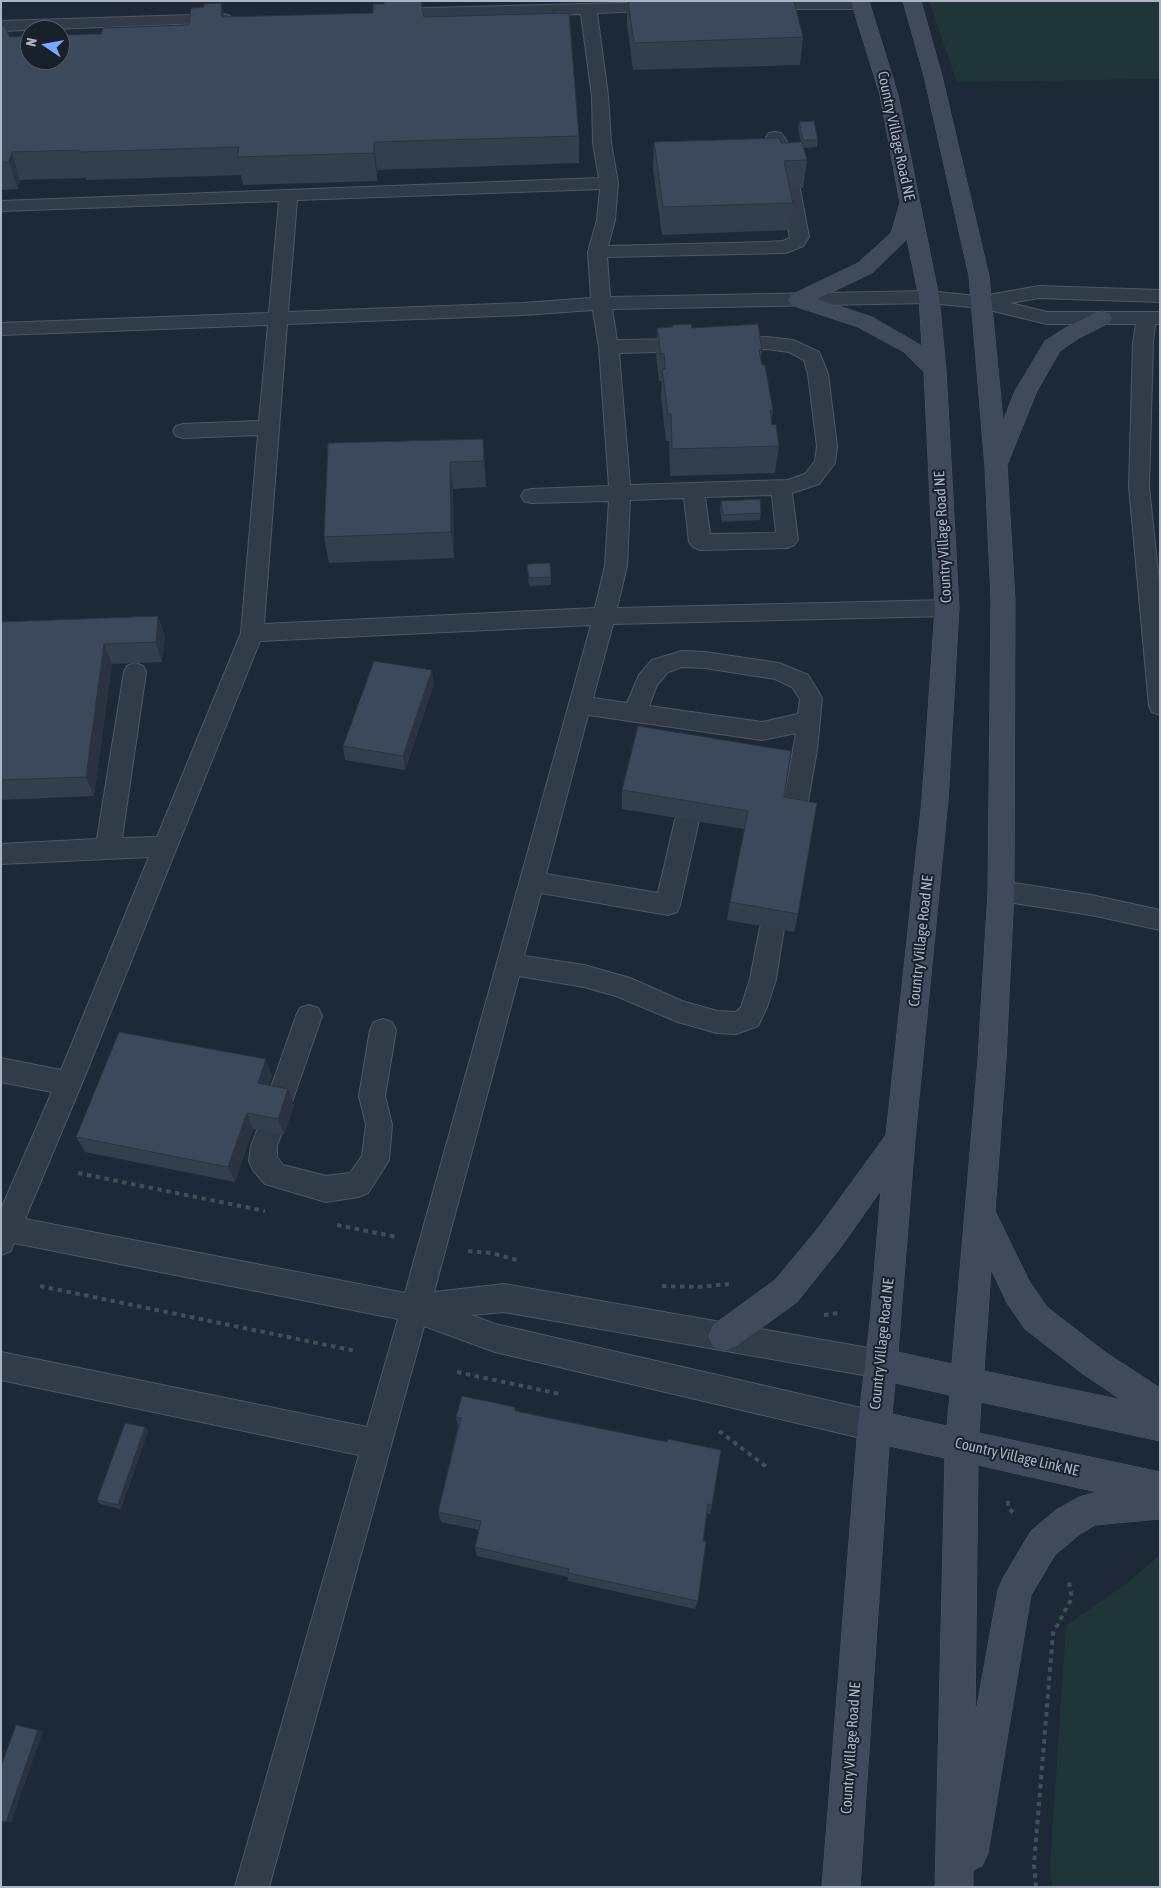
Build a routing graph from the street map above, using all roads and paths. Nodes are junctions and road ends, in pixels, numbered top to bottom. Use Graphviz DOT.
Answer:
graph roads {
  1 [pos="912,1"];
  2 [pos="861,3"];
  3 [pos="746,6"];
  4 [pos="677,7"];
  5 [pos="588,9"];
  6 [pos="369,15"];
  7 [pos="240,19"];
  8 [pos="1,26"];
  9 [pos="775,137"];
  10 [pos="609,182"];
  11 [pos="288,195"];
  12 [pos="910,202"];
  13 [pos="1,206"];
  14 [pos="597,252"];
  15 [pos="1160,296"];
  16 [pos="929,297"];
  17 [pos="798,300"];
  18 [pos="981,302"];
  19 [pos="601,303"];
  20 [pos="278,318"];
  21 [pos="1102,318"];
  22 [pos="1153,318"];
  23 [pos="1,329"];
  24 [pos="609,347"];
  25 [pos="935,370"];
  26 [pos="268,428"];
  27 [pos="183,431"];
  28 [pos="996,467"];
  29 [pos="781,487"];
  30 [pos="694,491"];
  31 [pos="620,494"];
  32 [pos="532,496"];
  33 [pos="947,608"];
  34 [pos="604,616"];
  35 [pos="252,633"];
  36 [pos="135,672"];
  37 [pos="580,705"];
  38 [pos="1160,706"];
  39 [pos="635,713"];
  40 [pos="808,721"];
  41 [pos="792,818"];
  42 [pos="687,820"];
  43 [pos="164,847"];
  44 [pos="108,848"];
  45 [pos="1,854"];
  46 [pos="532,881"];
  47 [pos="1001,891"];
  48 [pos="1160,920"];
  49 [pos="772,928"];
  50 [pos="509,964"];
  51 [pos="309,1016"];
  52 [pos="383,1030"];
  53 [pos="1,1070"];
  54 [pos="69,1083"];
  55 [pos="279,1102"];
  56 [pos="269,1132"];
  57 [pos="900,1140"];
  58 [pos="78,1173"];
  59 [pos="980,1210"];
  60 [pos="274,1212"];
  61 [pos="332,1224"];
  62 [pos="4,1236"];
  63 [pos="400,1238"];
  64 [pos="466,1250"];
  65 [pos="522,1262"];
  66 [pos="736,1283"];
  67 [pos="653,1284"];
  68 [pos="40,1286"];
  69 [pos="414,1308"];
  70 [pos="839,1313"];
  71 [pos="820,1315"];
  72 [pos="724,1336"];
  73 [pos="356,1351"];
  74 [pos="880,1364"];
  75 [pos="1,1366"];
  76 [pos="457,1372"];
  77 [pos="966,1382"];
  78 [pos="561,1394"];
  79 [pos="1160,1407"];
  80 [pos="1160,1425"];
  81 [pos="874,1426"];
  82 [pos="712,1428"];
  83 [pos="377,1444"];
  84 [pos="962,1444"];
  85 [pos="768,1468"];
  86 [pos="1160,1489"];
  87 [pos="1008,1501"];
  88 [pos="1160,1502"];
  89 [pos="1008,1507"];
  90 [pos="1068,1575"];
  91 [pos="252,1887"];
  92 [pos="841,1887"];
  93 [pos="954,1887"];
  94 [pos="963,1887"];
  95 [pos="1036,1887"];
  1 -- 18 [label="street"];
  2 -- 3 [label="lane"];
  2 -- 12 [label="street, Country Village Road NE"];
  4 -- 5 [label="lane"];
  5 -- 6 [label="lane"];
  5 -- 10 [label="lane"];
  7 -- 8 [label="lane"];
  9 -- 14 [label="lane"];
  10 -- 11 [label="lane"];
  10 -- 14 [label="lane"];
  11 -- 13 [label="lane"];
  11 -- 20 [label="lane"];
  12 -- 16 [label="street, Country Village Road NE"];
  12 -- 17 [label="street"];
  14 -- 19 [label="lane"];
  15 -- 18 [label="lane"];
  16 -- 17 [label="lane"];
  16 -- 18 [label="lane"];
  16 -- 25 [label="street, Country Village Road NE"];
  17 -- 19 [label="lane"];
  17 -- 25 [label="street"];
  18 -- 21 [label="lane"];
  18 -- 28 [label="street"];
  19 -- 20 [label="lane"];
  19 -- 24 [label="lane"];
  20 -- 23 [label="lane"];
  20 -- 26 [label="lane"];
  21 -- 22 [label="lane"];
  21 -- 28 [label="street"];
  22 -- 38 [label="lane"];
  24 -- 29 [label="lane"];
  24 -- 31 [label="lane"];
  25 -- 33 [label="street, Country Village Road NE"];
  26 -- 27 [label="lane"];
  26 -- 35 [label="lane"];
  28 -- 47 [label="street"];
  29 -- 30 [label="lane"];
  29 -- 30 [label="lane"];
  30 -- 31 [label="lane"];
  31 -- 32 [label="lane"];
  31 -- 34 [label="lane"];
  33 -- 34 [label="lane"];
  33 -- 57 [label="street, Country Village Road NE"];
  34 -- 35 [label="lane"];
  34 -- 37 [label="lane"];
  35 -- 43 [label="lane"];
  36 -- 44 [label="lane"];
  37 -- 39 [label="lane"];
  37 -- 46 [label="lane"];
  39 -- 40 [label="lane"];
  39 -- 40 [label="lane"];
  40 -- 41 [label="lane"];
  42 -- 46 [label="lane"];
  43 -- 44 [label="lane"];
  43 -- 54 [label="lane"];
  44 -- 45 [label="lane"];
  46 -- 50 [label="lane"];
  47 -- 48 [label="lane"];
  47 -- 59 [label="street"];
  49 -- 50 [label="lane"];
  50 -- 69 [label="lane"];
  51 -- 55 [label="lane"];
  52 -- 56 [label="lane"];
  53 -- 54 [label="lane"];
  54 -- 62 [label="lane"];
  57 -- 72 [label="street"];
  57 -- 74 [label="street, Country Village Road NE"];
  58 -- 60 [label="path"];
  59 -- 77 [label="street"];
  59 -- 79 [label="street"];
  61 -- 63 [label="path"];
  62 -- 69 [label="lane"];
  64 -- 65 [label="path"];
  66 -- 67 [label="path"];
  68 -- 73 [label="path"];
  69 -- 72 [label="lane"];
  69 -- 81 [label="lane"];
  69 -- 83 [label="lane"];
  70 -- 71 [label="path"];
  72 -- 74 [label="lane"];
  74 -- 77 [label="street"];
  74 -- 81 [label="street, Country Village Road NE"];
  75 -- 83 [label="lane"];
  76 -- 78 [label="path"];
  77 -- 80 [label="street"];
  77 -- 84 [label="street"];
  81 -- 84 [label="street, Country Village Link NE"];
  81 -- 92 [label="street, Country Village Road NE"];
  82 -- 85 [label="path"];
  83 -- 91 [label="lane"];
  84 -- 86 [label="street, Country Village Link NE"];
  84 -- 93 [label="street"];
  87 -- 89 [label="path"];
  88 -- 94 [label="street"];
  90 -- 95 [label="path"];
}
